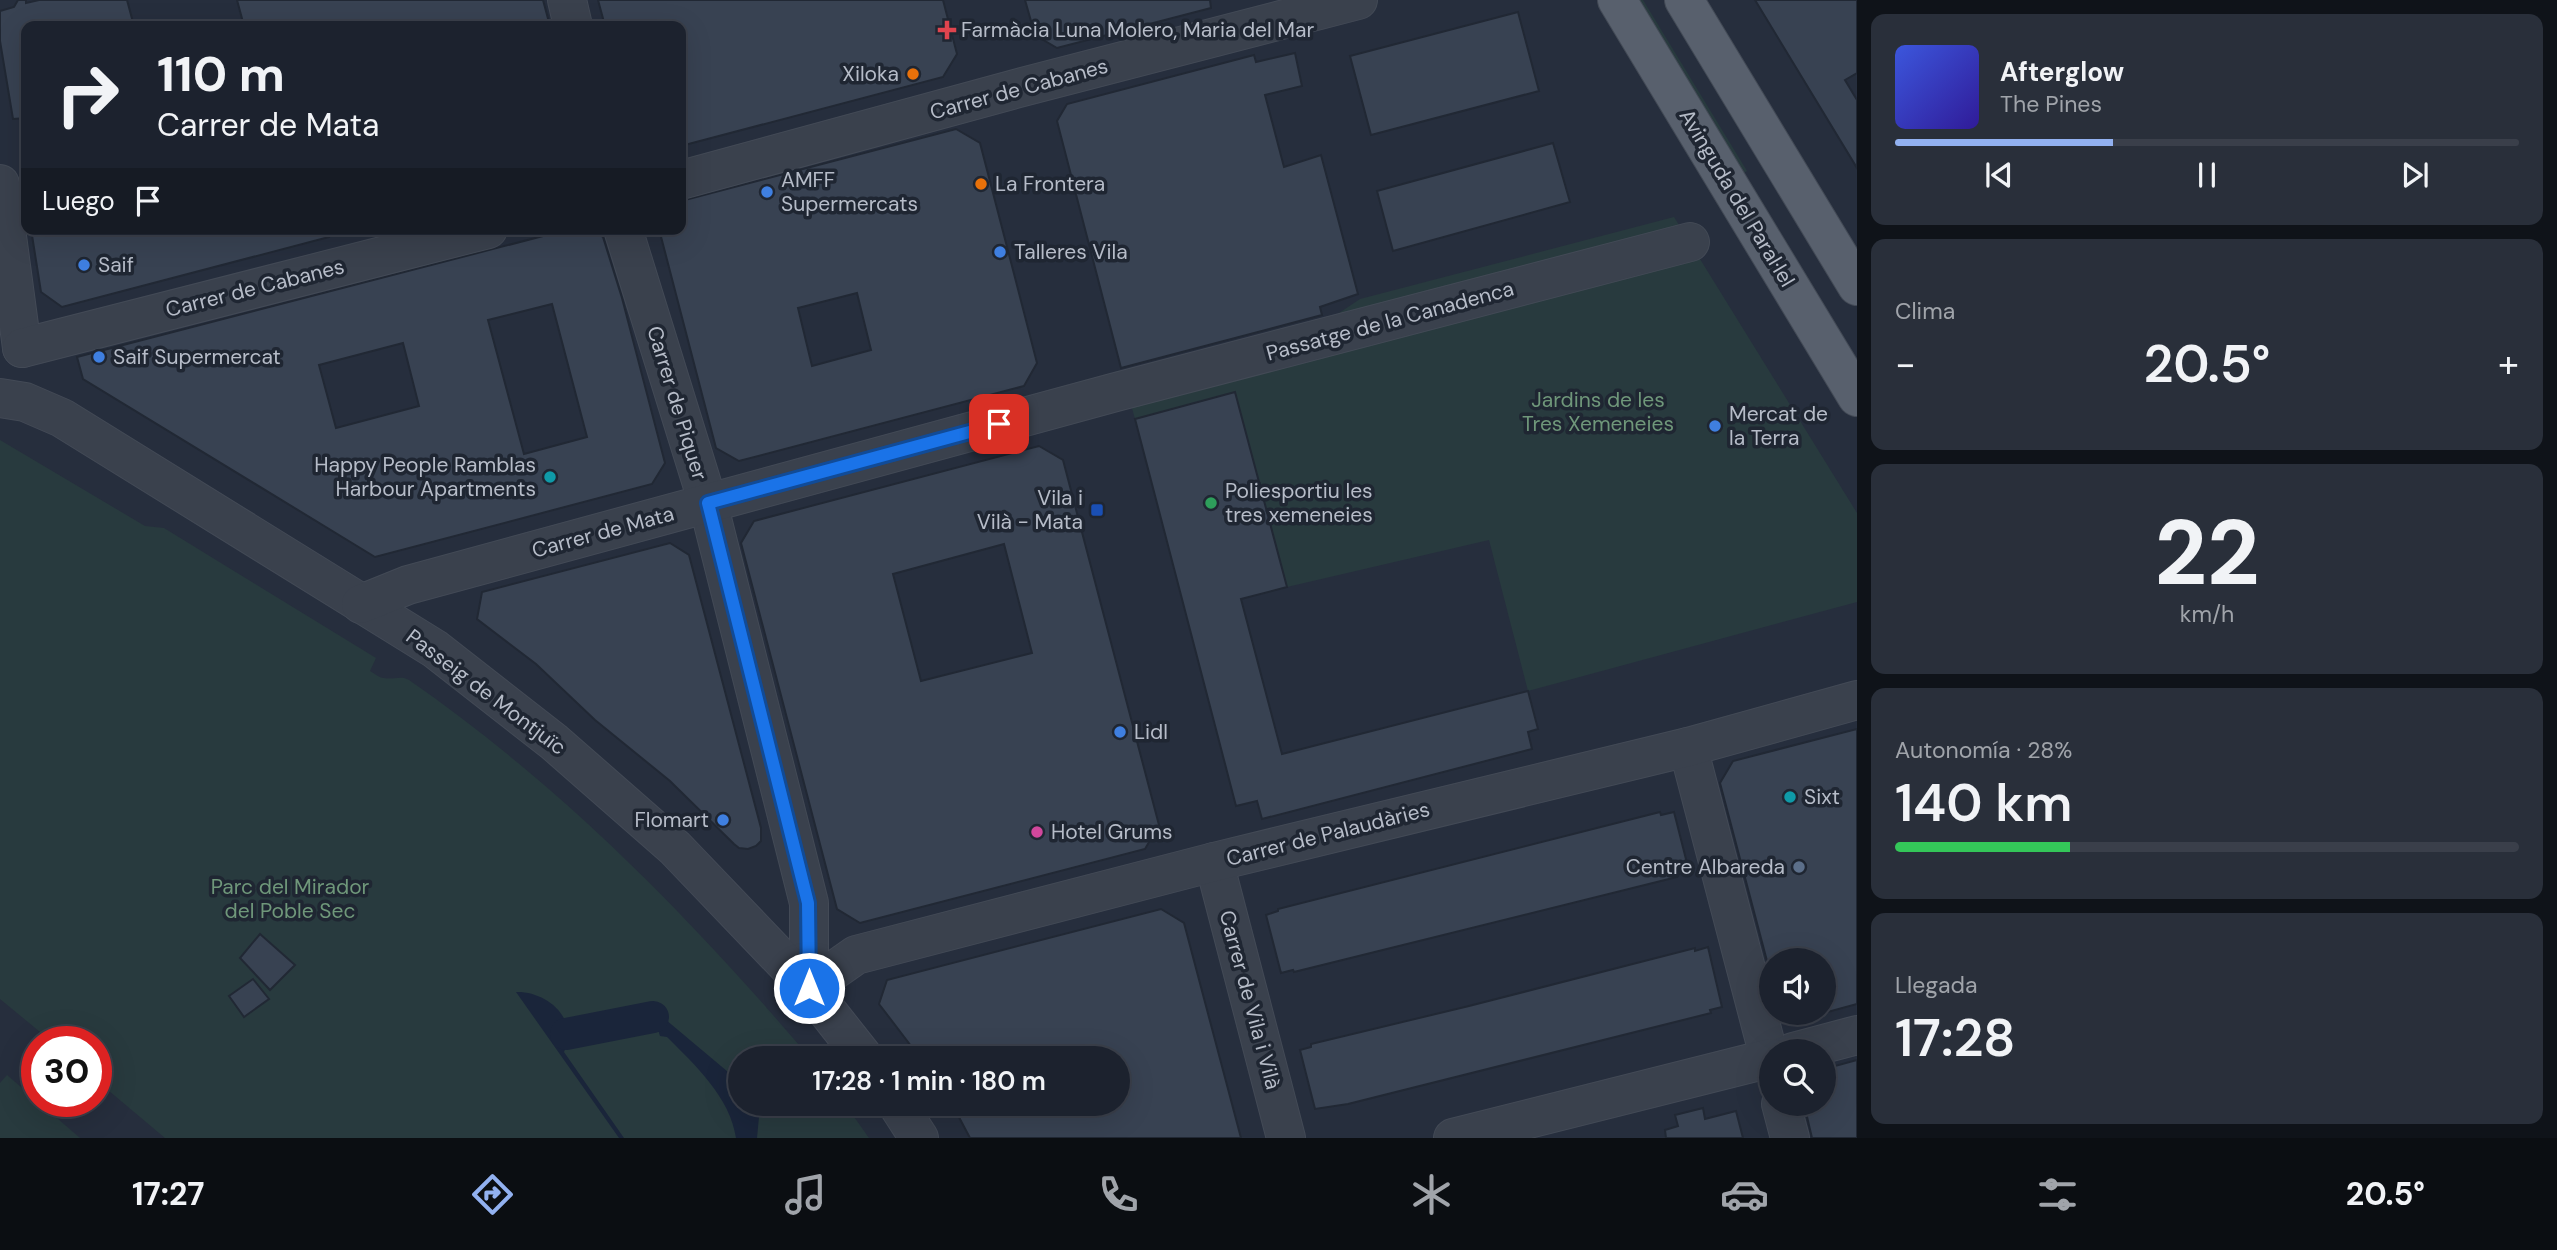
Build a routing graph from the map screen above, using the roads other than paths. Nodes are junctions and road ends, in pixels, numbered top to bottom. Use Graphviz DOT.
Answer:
graph roads {
  1 [pos="567,0"];
  2 [pos="1358,0"];
  3 [pos="1617,0"];
  4 [pos="1684,0"];
  5 [pos="572,21"];
  6 [pos="686,179"];
  7 [pos="0,184"];
  8 [pos="465,235"];
  9 [pos="625,235"];
  10 [pos="1690,242"];
  11 [pos="1857,286"];
  12 [pos="22,348"];
  13 [pos="0,380"];
  14 [pos="1857,397"];
  15 [pos="0,398"];
  16 [pos="1090,399"];
  17 [pos="708,503"];
  18 [pos="361,604"];
  19 [pos="1857,700"];
  20 [pos="1688,747"];
  21 [pos="1214,862"];
  22 [pos="809,988"];
  23 [pos="1857,1035"];
  24 [pos="1771,1039"];
  25 [pos="1836,1041"];
  26 [pos="855,1046"];
  27 [pos="1759,1062"];
  28 [pos="905,1116"];
  29 [pos="1784,1116"];
  30 [pos="919,1138"];
  31 [pos="1286,1138"];
  32 [pos="1453,1138"];
  33 [pos="1790,1138"];
  1 -- 5 [label="street"];
  2 -- 6 [label="street, Carrer de Cabanes"];
  3 -- 14 [label="main road, Avinguda del Paral·lel"];
  4 -- 11 [label="main road"];
  7 -- 12 [label="street"];
  8 -- 12 [label="street, Carrer de Cabanes"];
  9 -- 17 [label="street, Carrer de Piquer"];
  10 -- 16 [label="street, Passatge de la Canadenca"];
  12 -- 13 [label="street"];
  15 -- 18 [label="street, Passeig de Montjuïc"];
  16 -- 17 [label="street, Carrer de Mata"];
  17 -- 18 [label="street, Carrer de Mata"];
  17 -- 22 [label="street, Carrer de Piquer"];
  18 -- 22 [label="street, Passeig de Montjuïc"];
  19 -- 20 [label="street, Carrer de Palaudàries"];
  20 -- 21 [label="street, Carrer de Palaudàries"];
  20 -- 24 [label="street"];
  21 -- 22 [label="street, Carrer de Palaudàries"];
  21 -- 31 [label="street, Carrer de Vila i Vilà"];
  22 -- 26 [label="street, Passeig de Montjuïc"];
  23 -- 25 [label="street"];
  27 -- 32 [label="street"];
  28 -- 30 [label="street"];
  29 -- 33 [label="street"];
}
